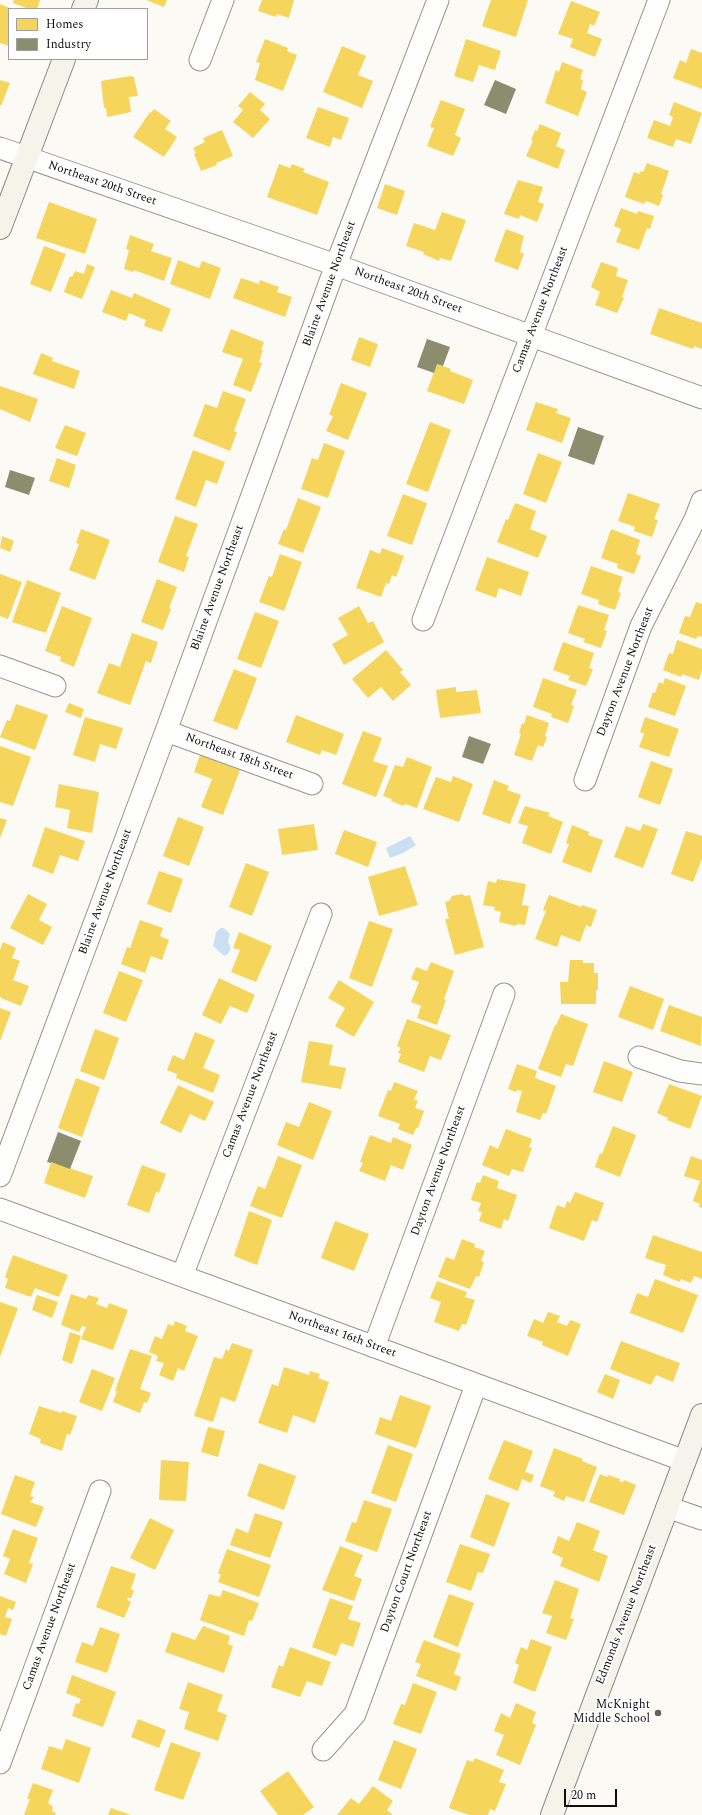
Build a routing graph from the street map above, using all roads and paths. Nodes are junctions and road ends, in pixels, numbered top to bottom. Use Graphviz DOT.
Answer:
graph roads {
  1 [pos="223,0"];
  2 [pos="438,0"];
  3 [pos="659,0"];
  4 [pos="64,60"];
  5 [pos="200,60"];
  6 [pos="0,148"];
  7 [pos="27,158"];
  8 [pos="0,228"];
  9 [pos="336,266"];
  10 [pos="531,335"];
  11 [pos="702,398"];
  12 [pos="702,501"];
  13 [pos="423,620"];
  14 [pos="0,666"];
  15 [pos="55,686"];
  16 [pos="166,731"];
  17 [pos="585,780"];
  18 [pos="312,784"];
  19 [pos="321,914"];
  20 [pos="504,994"];
  21 [pos="639,1057"];
  22 [pos="702,1074"];
  23 [pos="0,1176"];
  24 [pos="0,1209"];
  25 [pos="182,1276"];
  26 [pos="374,1347"];
  27 [pos="476,1385"];
  28 [pos="702,1414"];
  29 [pos="685,1461"];
  30 [pos="100,1491"];
  31 [pos="667,1507"];
  32 [pos="702,1519"];
  33 [pos="323,1750"];
  34 [pos="0,1763"];
  35 [pos="552,1815"];
  1 -- 5 [label="street"];
  2 -- 9 [label="street, Blaine Avenue Northeast"];
  3 -- 10 [label="street, Camas Avenue Northeast"];
  4 -- 7 [label="street"];
  6 -- 7 [label="street, Northeast 20th Street"];
  7 -- 8 [label="street"];
  7 -- 9 [label="street, Northeast 20th Street"];
  9 -- 10 [label="street, Northeast 20th Street"];
  9 -- 16 [label="street, Blaine Avenue Northeast"];
  10 -- 11 [label="street, Northeast 20th Street"];
  10 -- 13 [label="street, Camas Avenue Northeast"];
  12 -- 17 [label="street, Dayton Avenue Northeast"];
  14 -- 15 [label="street"];
  16 -- 18 [label="street, Northeast 18th Street"];
  16 -- 23 [label="street, Blaine Avenue Northeast"];
  19 -- 25 [label="street, Camas Avenue Northeast"];
  20 -- 26 [label="street, Dayton Avenue Northeast"];
  21 -- 22 [label="street"];
  24 -- 25 [label="street, Northeast 16th Street"];
  25 -- 26 [label="street, Northeast 16th Street"];
  26 -- 27 [label="street, Northeast 16th Street"];
  27 -- 29 [label="street, Northeast 16th Street"];
  27 -- 33 [label="street, Dayton Court Northeast"];
  28 -- 29 [label="street, Edmonds Avenue Northeast"];
  29 -- 31 [label="street, Edmonds Avenue Northeast"];
  30 -- 34 [label="street, Camas Avenue Northeast"];
  31 -- 32 [label="street"];
  31 -- 35 [label="street, Edmonds Avenue Northeast"];
}
